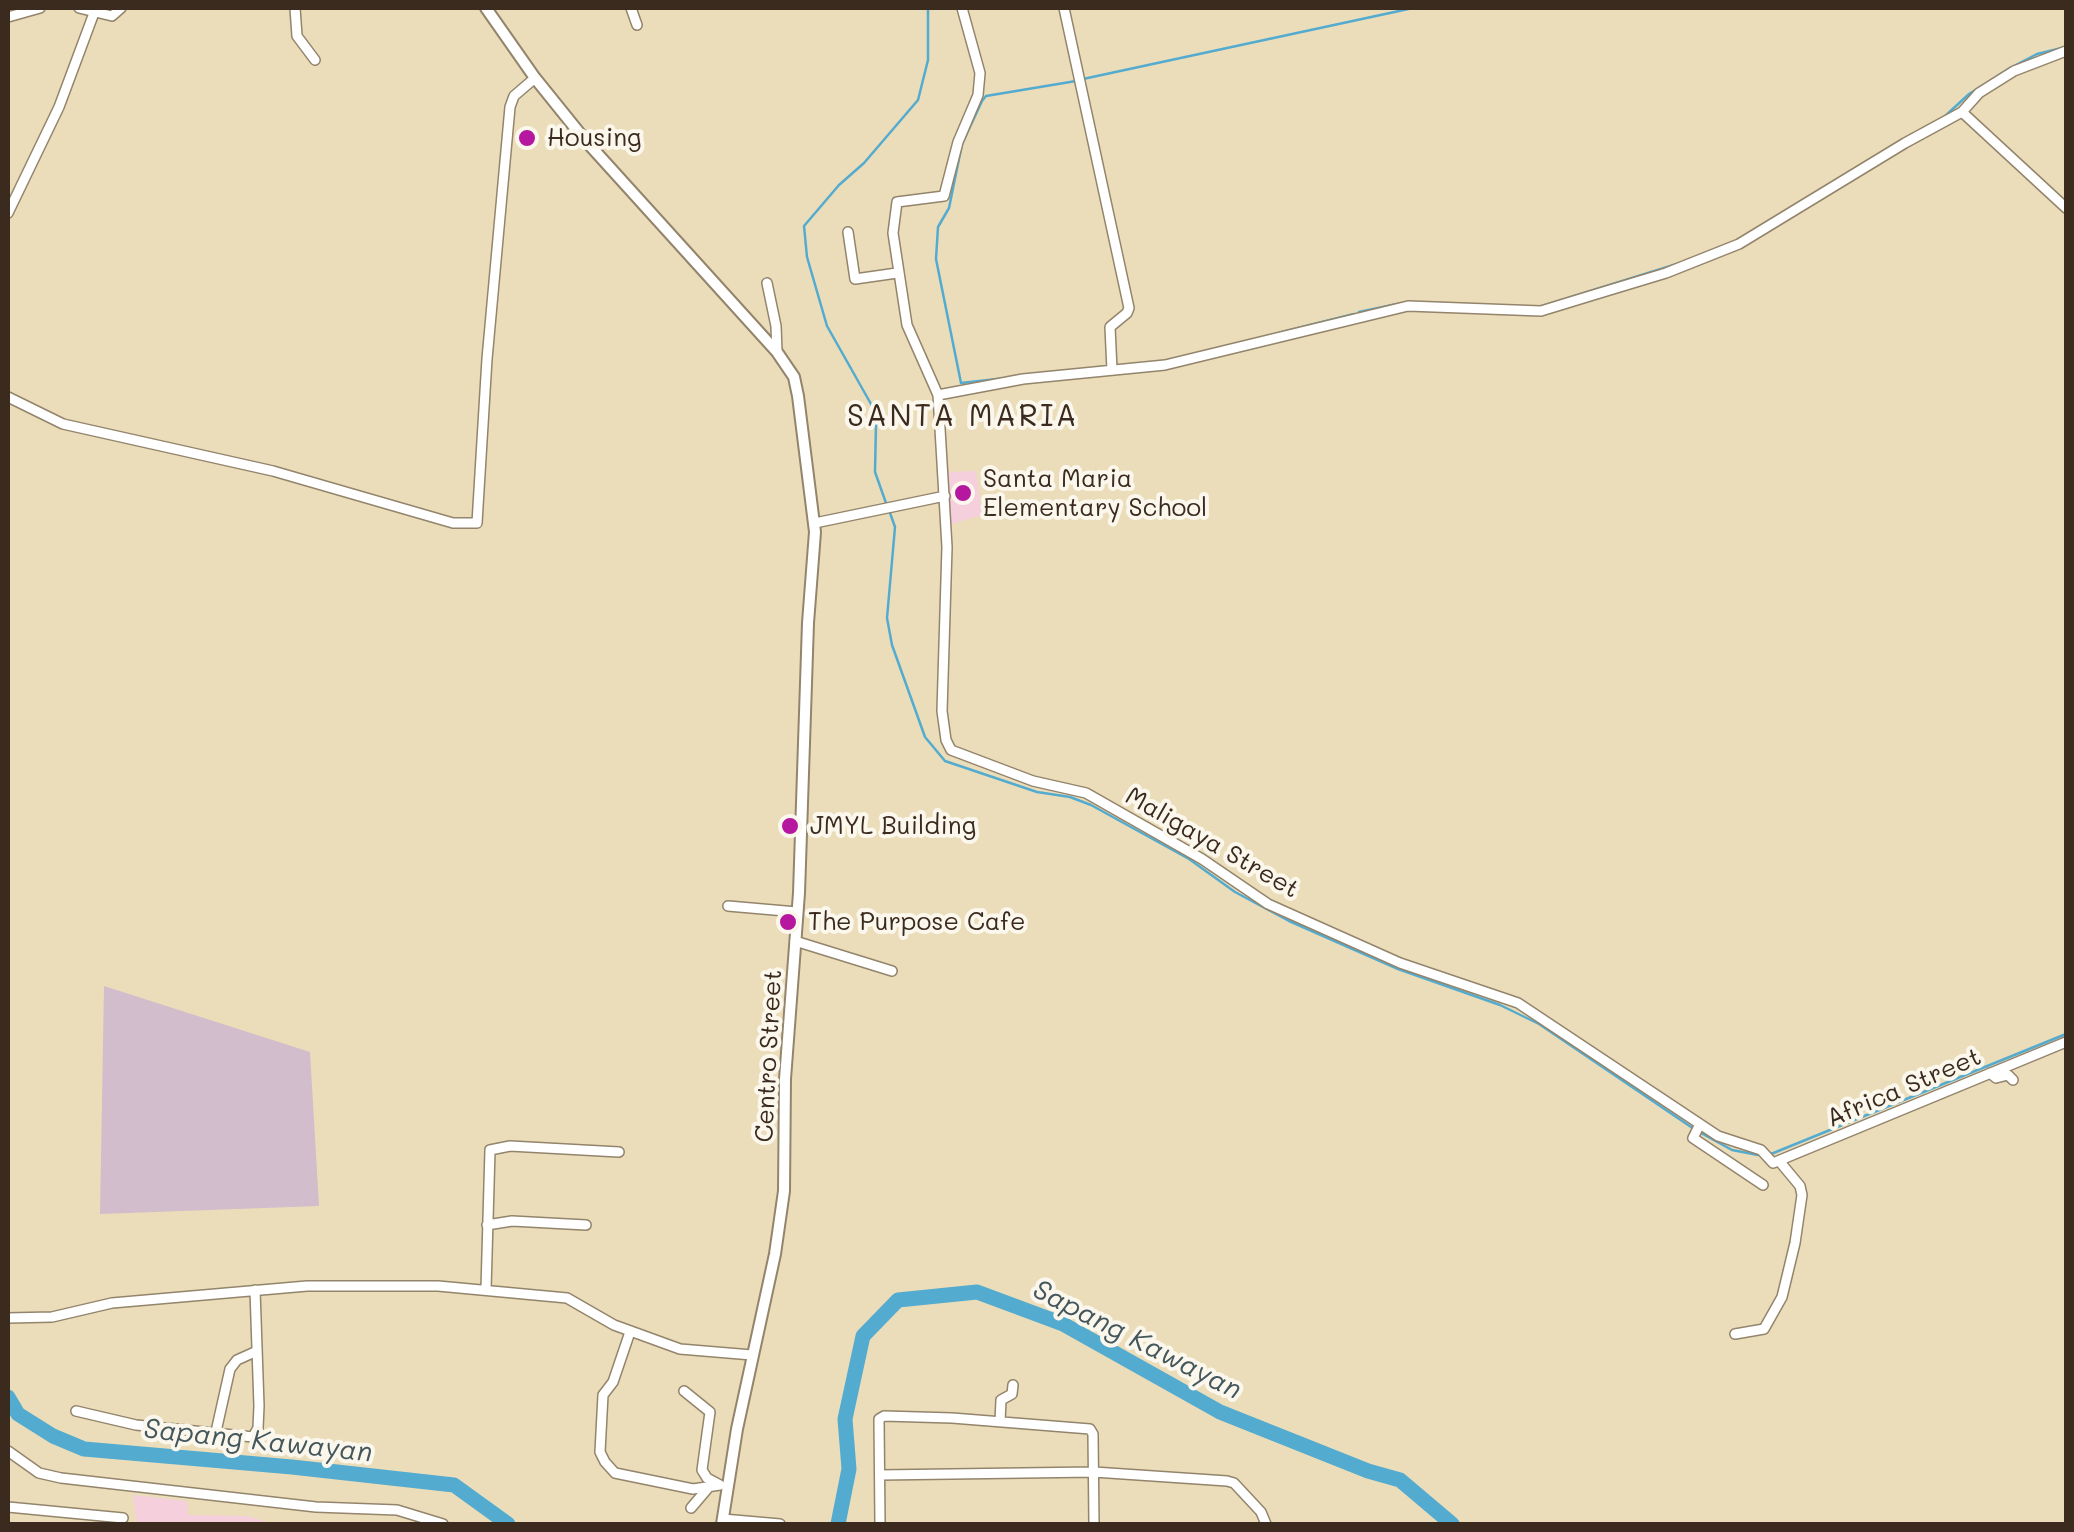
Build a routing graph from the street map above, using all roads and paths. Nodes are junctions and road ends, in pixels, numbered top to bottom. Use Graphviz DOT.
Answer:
graph roads {
  1 [pos="40,8"];
  2 [pos="79,8"];
  3 [pos="120,8"];
  4 [pos="296,8"];
  5 [pos="486,8"];
  6 [pos="630,8"];
  7 [pos="962,8"];
  8 [pos="1064,8"];
  9 [pos="94,13"];
  10 [pos="8,17"];
  11 [pos="637,25"];
  12 [pos="2066,50"];
  13 [pos="315,60"];
  14 [pos="536,78"];
  15 [pos="1962,112"];
  16 [pos="2066,208"];
  17 [pos="8,212"];
  18 [pos="848,232"];
  19 [pos="897,273"];
  20 [pos="767,284"];
  21 [pos="776,352"];
  22 [pos="1112,370"];
  23 [pos="938,395"];
  24 [pos="8,397"];
  25 [pos="945,496"];
  26 [pos="815,523"];
  27 [pos="728,906"];
  28 [pos="797,912"];
  29 [pos="795,941"];
  30 [pos="892,971"];
  31 [pos="2066,1042"];
  32 [pos="1990,1073"];
  33 [pos="2012,1080"];
  34 [pos="1698,1128"];
  35 [pos="619,1152"];
  36 [pos="1780,1162"];
  37 [pos="1764,1185"];
  38 [pos="487,1225"];
  39 [pos="586,1225"];
  40 [pos="486,1289"];
  41 [pos="255,1290"];
  42 [pos="8,1318"];
  43 [pos="630,1332"];
  44 [pos="1735,1334"];
  45 [pos="257,1352"];
  46 [pos="752,1355"];
  47 [pos="1013,1385"];
  48 [pos="684,1391"];
  49 [pos="76,1411"];
  50 [pos="1000,1422"];
  51 [pos="215,1436"];
  52 [pos="8,1451"];
  53 [pos="1094,1472"];
  54 [pos="880,1475"];
  55 [pos="724,1487"];
  56 [pos="708,1488"];
  57 [pos="8,1507"];
  58 [pos="691,1508"];
  59 [pos="38,1510"];
  60 [pos="124,1518"];
  61 [pos="413,1519"];
  62 [pos="95,1520"];
  63 [pos="723,1522"];
  64 [pos="39,1524"];
  65 [pos="443,1524"];
  66 [pos="780,1524"];
  67 [pos="880,1524"];
  68 [pos="1094,1524"];
  69 [pos="1266,1524"];
  1 -- 10 [label="street"];
  2 -- 9 [label="street"];
  3 -- 9 [label="street"];
  4 -- 13 [label="street"];
  5 -- 14 [label="street, Centro Street"];
  6 -- 11 [label="street"];
  7 -- 19 [label="street"];
  8 -- 22 [label="street"];
  9 -- 17 [label="street"];
  12 -- 15 [label="street"];
  14 -- 21 [label="street, Centro Street"];
  14 -- 24 [label="street"];
  15 -- 16 [label="street"];
  15 -- 22 [label="street"];
  18 -- 19 [label="street"];
  19 -- 23 [label="street"];
  20 -- 21 [label="street"];
  21 -- 26 [label="street, Centro Street"];
  22 -- 23 [label="street"];
  23 -- 25 [label="street, Maligaya Street"];
  25 -- 26 [label="street"];
  25 -- 34 [label="street, Maligaya Street"];
  26 -- 28 [label="street, Centro Street"];
  27 -- 28 [label="street"];
  28 -- 29 [label="street, Centro Street"];
  29 -- 30 [label="street"];
  29 -- 46 [label="street, Centro Street"];
  31 -- 32 [label="street, Africa Street"];
  32 -- 33 [label="street"];
  32 -- 36 [label="street, Africa Street"];
  34 -- 36 [label="street, Maligaya Street"];
  34 -- 37 [label="street"];
  35 -- 38 [label="street"];
  36 -- 44 [label="street"];
  38 -- 39 [label="street"];
  38 -- 40 [label="street"];
  40 -- 41 [label="street"];
  40 -- 43 [label="street"];
  41 -- 42 [label="street"];
  41 -- 45 [label="street"];
  43 -- 46 [label="street"];
  43 -- 56 [label="street"];
  45 -- 51 [label="street"];
  45 -- 51 [label="street"];
  46 -- 55 [label="street, Centro Street"];
  47 -- 50 [label="street"];
  48 -- 55 [label="street"];
  49 -- 51 [label="street"];
  50 -- 53 [label="street"];
  50 -- 54 [label="street"];
  52 -- 61 [label="street"];
  53 -- 54 [label="street"];
  53 -- 68 [label="street"];
  53 -- 69 [label="street"];
  54 -- 67 [label="street"];
  55 -- 56 [label="street"];
  55 -- 63 [label="street, Centro Street"];
  56 -- 58 [label="street"];
  57 -- 59 [label="street"];
  59 -- 62 [label="street"];
  59 -- 64 [label="street"];
  60 -- 62 [label="street"];
  61 -- 65 [label="street"];
  63 -- 66 [label="street"];
}
